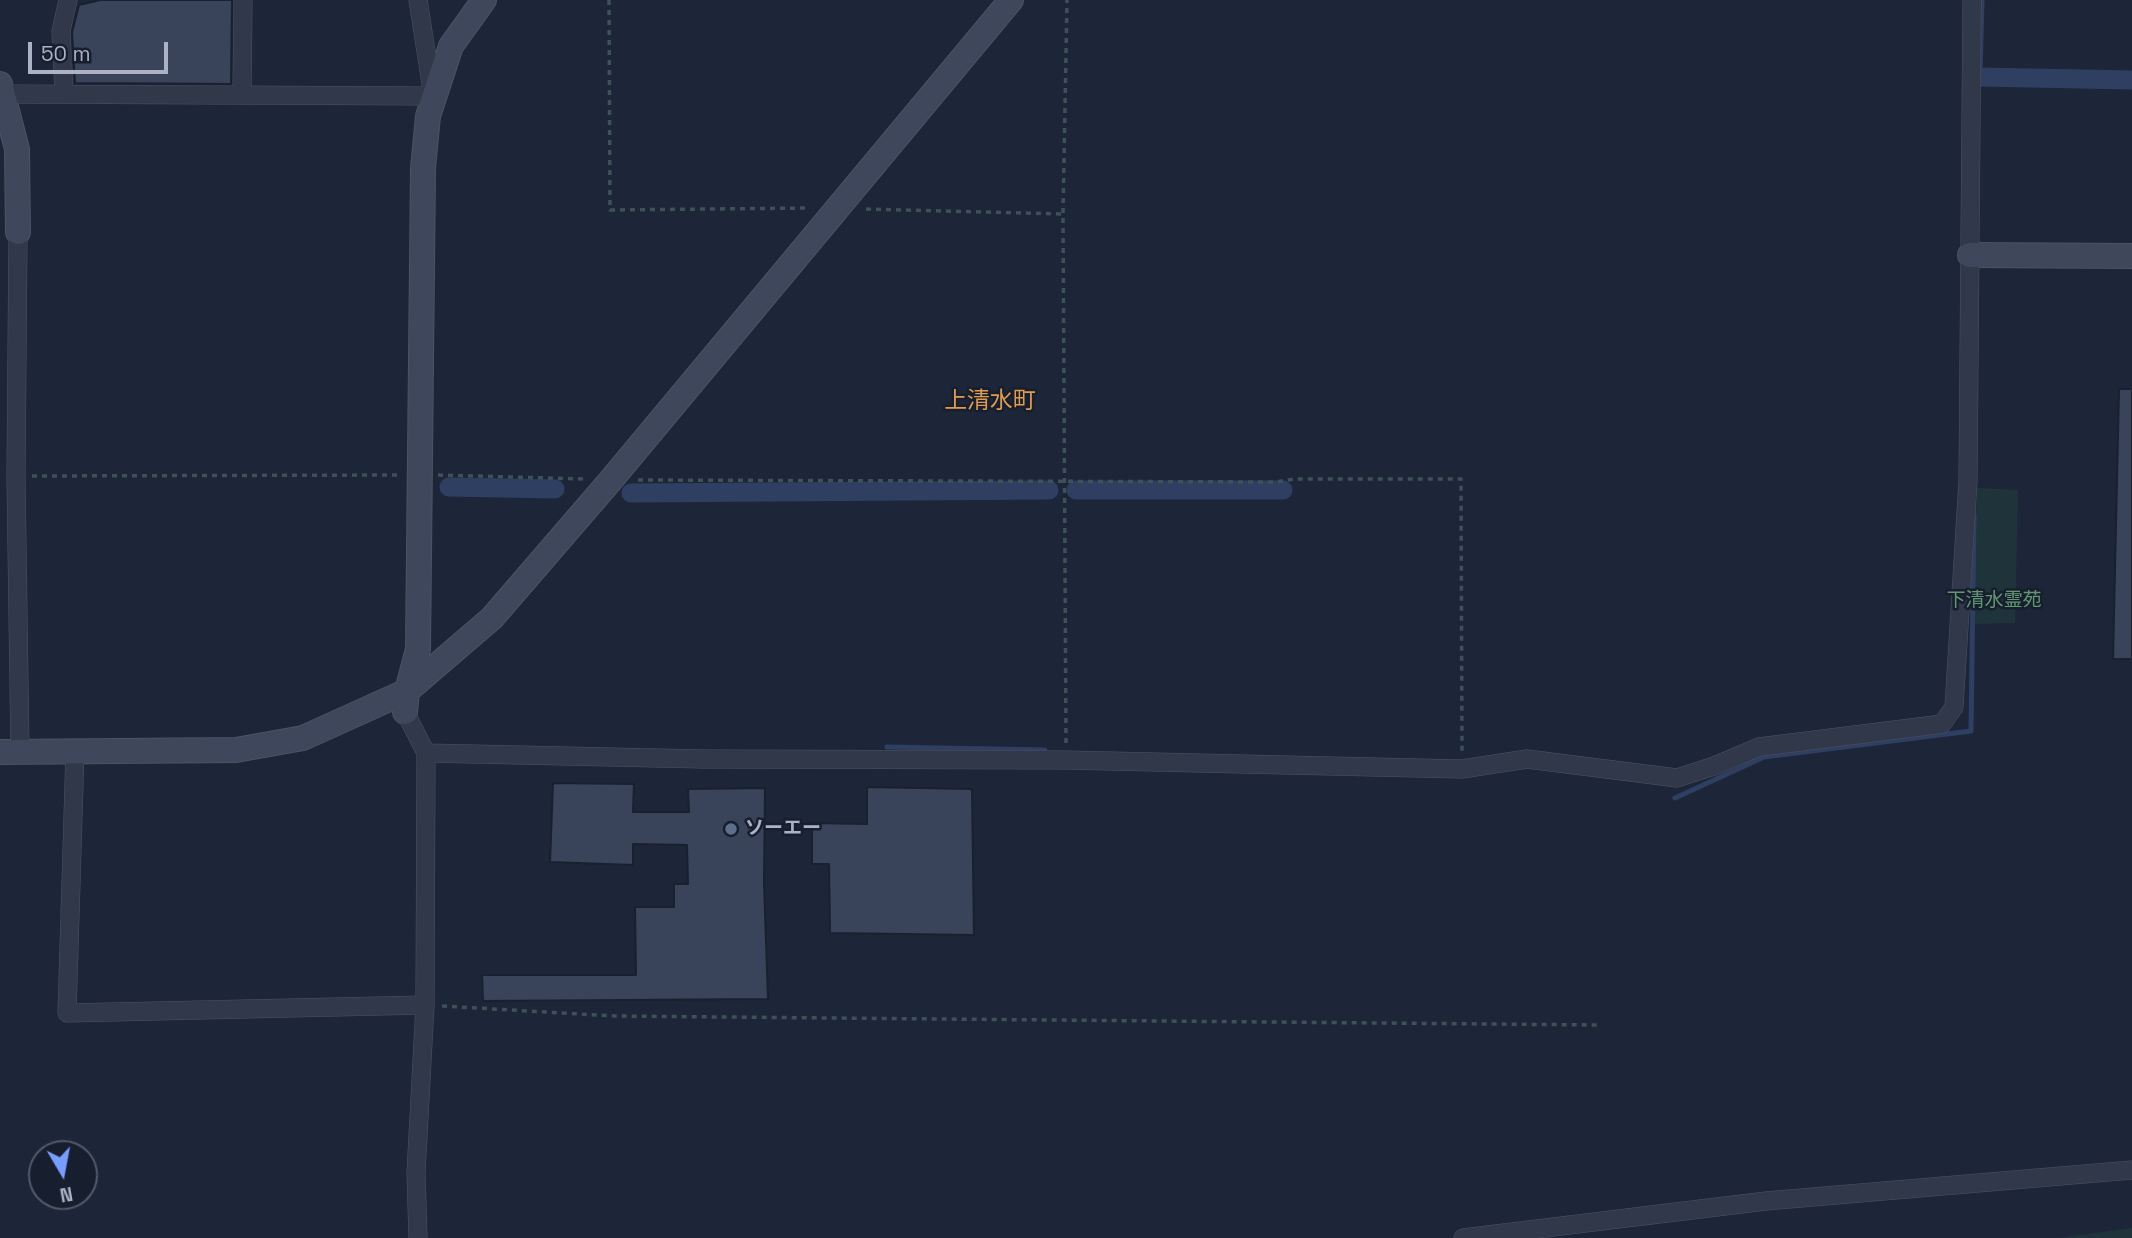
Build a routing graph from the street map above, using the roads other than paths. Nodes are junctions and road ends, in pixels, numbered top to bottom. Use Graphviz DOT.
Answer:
graph roads {
  1 [pos="68,0"];
  2 [pos="243,0"];
  3 [pos="418,0"];
  4 [pos="484,0"];
  5 [pos="1011,0"];
  6 [pos="1972,0"];
  7 [pos="1,89"];
  8 [pos="64,93"];
  9 [pos="242,94"];
  10 [pos="433,96"];
  11 [pos="18,232"];
  12 [pos="1970,255"];
  13 [pos="2132,256"];
  14 [pos="406,702"];
  15 [pos="10,752"];
  16 [pos="75,752"];
  17 [pos="426,752"];
  18 [pos="425,1005"];
  19 [pos="2132,1170"];
  20 [pos="418,1238"];
  21 [pos="1463,1238"];
  1 -- 8 [label="street"];
  2 -- 9 [label="street"];
  3 -- 10 [label="street"];
  4 -- 10 [label="street"];
  5 -- 14 [label="street"];
  6 -- 12 [label="street"];
  7 -- 8 [label="street"];
  7 -- 11 [label="street"];
  8 -- 9 [label="street"];
  9 -- 10 [label="street"];
  10 -- 14 [label="street"];
  11 -- 15 [label="street"];
  12 -- 13 [label="street"];
  12 -- 17 [label="street"];
  14 -- 16 [label="street"];
  14 -- 17 [label="street"];
  15 -- 16 [label="street"];
  16 -- 18 [label="street"];
  17 -- 18 [label="street"];
  18 -- 20 [label="street"];
  19 -- 21 [label="street"];
}
